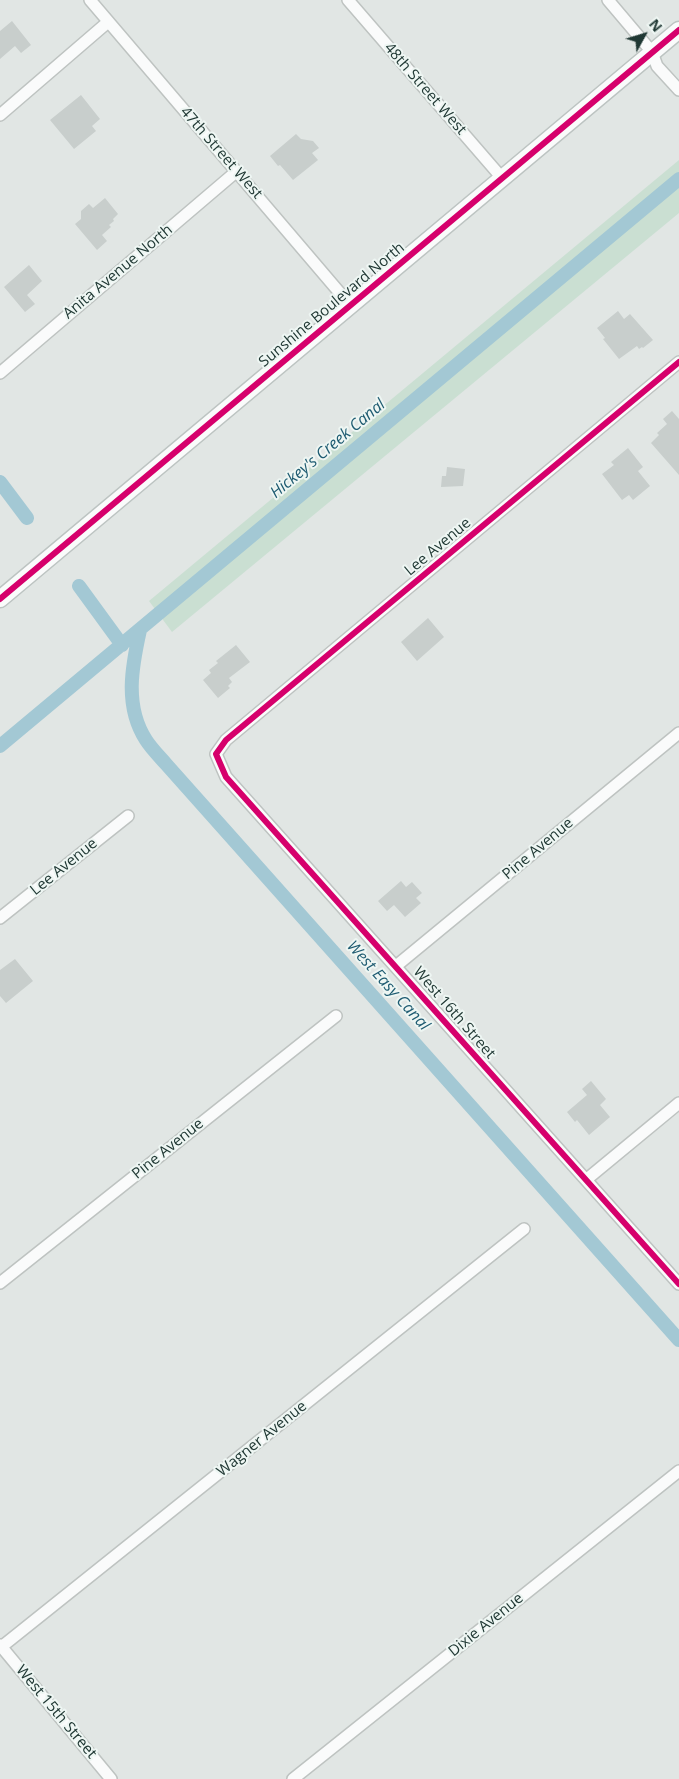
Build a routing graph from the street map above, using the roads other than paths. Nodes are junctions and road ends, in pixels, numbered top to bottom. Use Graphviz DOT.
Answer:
graph roads {
  1 [pos="90,0"];
  2 [pos="348,0"];
  3 [pos="608,0"];
  4 [pos="108,22"];
  5 [pos="679,30"];
  6 [pos="652,52"];
  7 [pos="679,90"];
  8 [pos="0,115"];
  9 [pos="237,171"];
  10 [pos="502,178"];
  11 [pos="351,306"];
  12 [pos="679,362"];
  13 [pos="0,373"];
  14 [pos="0,599"];
  15 [pos="679,733"];
  16 [pos="216,754"];
  17 [pos="128,816"];
  18 [pos="0,918"];
  19 [pos="396,966"];
  20 [pos="336,1016"];
  21 [pos="679,1103"];
  22 [pos="587,1180"];
  23 [pos="524,1229"];
  24 [pos="0,1283"];
  25 [pos="679,1284"];
  26 [pos="679,1471"];
  27 [pos="0,1646"];
  28 [pos="111,1779"];
  29 [pos="293,1779"];
  1 -- 4 [label="street, 47th Street West"];
  2 -- 10 [label="street, 48th Street West"];
  3 -- 6 [label="street"];
  4 -- 8 [label="street"];
  4 -- 9 [label="street, 47th Street West"];
  5 -- 6 [label="street, Sunshine Boulevard North"];
  6 -- 7 [label="street"];
  6 -- 10 [label="street, Sunshine Boulevard North"];
  9 -- 11 [label="street, 47th Street West"];
  9 -- 13 [label="street, Anita Avenue North"];
  10 -- 11 [label="street, Sunshine Boulevard North"];
  11 -- 14 [label="street, Sunshine Boulevard North"];
  12 -- 16 [label="street, Lee Avenue"];
  15 -- 19 [label="street, Pine Avenue"];
  16 -- 19 [label="street, West 16th Street"];
  17 -- 18 [label="street, Lee Avenue"];
  19 -- 22 [label="street, West 16th Street"];
  20 -- 24 [label="street, Pine Avenue"];
  21 -- 22 [label="street"];
  22 -- 25 [label="street, West 16th Street"];
  23 -- 27 [label="street, Wagner Avenue"];
  26 -- 29 [label="street, Dixie Avenue"];
  27 -- 28 [label="street, West 15th Street"];
}
